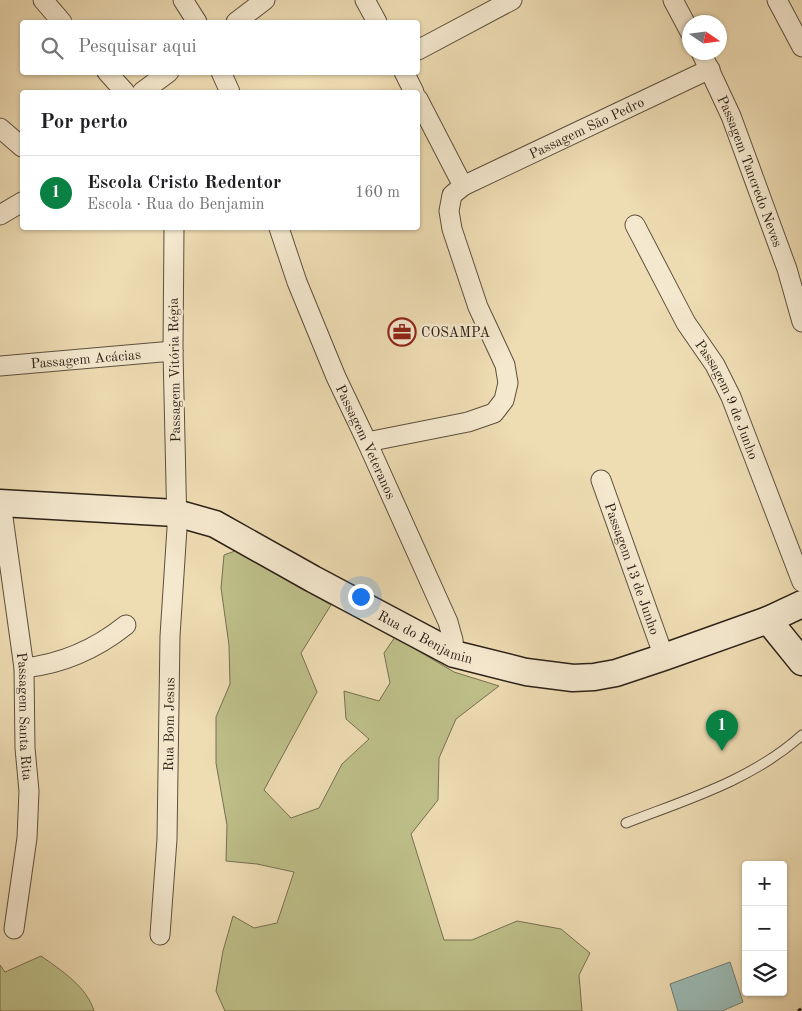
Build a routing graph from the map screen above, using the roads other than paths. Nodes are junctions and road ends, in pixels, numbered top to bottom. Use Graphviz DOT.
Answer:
graph roads {
  1 [pos="43,0"];
  2 [pos="183,0"];
  3 [pos="265,0"];
  4 [pos="365,0"];
  5 [pos="512,0"];
  6 [pos="673,0"];
  7 [pos="777,0"];
  8 [pos="682,17"];
  9 [pos="60,20"];
  10 [pos="196,20"];
  11 [pos="239,20"];
  12 [pos="376,20"];
  13 [pos="802,47"];
  14 [pos="420,49"];
  15 [pos="705,60"];
  16 [pos="710,69"];
  17 [pos="110,75"];
  18 [pos="165,75"];
  19 [pos="223,75"];
  20 [pos="406,75"];
  21 [pos="123,90"];
  22 [pos="145,90"];
  23 [pos="229,90"];
  24 [pos="413,90"];
  25 [pos="420,103"];
  26 [pos="0,128"];
  27 [pos="20,145"];
  28 [pos="463,186"];
  29 [pos="20,203"];
  30 [pos="0,216"];
  31 [pos="635,225"];
  32 [pos="174,230"];
  33 [pos="280,230"];
  34 [pos="802,322"];
  35 [pos="172,351"];
  36 [pos="0,366"];
  37 [pos="368,442"];
  38 [pos="602,480"];
  39 [pos="0,504"];
  40 [pos="176,513"];
  41 [pos="802,582"];
  42 [pos="802,604"];
  43 [pos="768,620"];
  44 [pos="126,624"];
  45 [pos="454,654"];
  46 [pos="664,657"];
  47 [pos="802,662"];
  48 [pos="24,668"];
  49 [pos="802,735"];
  50 [pos="626,823"];
  51 [pos="14,929"];
  52 [pos="160,935"];
  1 -- 9 [label="street"];
  2 -- 10 [label="street"];
  3 -- 11 [label="street"];
  4 -- 12 [label="street"];
  5 -- 14 [label="street"];
  6 -- 8 [label="street"];
  7 -- 13 [label="street"];
  15 -- 16 [label="street, Passagem Tancredo Neves"];
  16 -- 28 [label="street, Passagem São Pedro"];
  16 -- 34 [label="street, Passagem Tancredo Neves"];
  17 -- 21 [label="street"];
  18 -- 22 [label="street"];
  19 -- 23 [label="street"];
  20 -- 24 [label="street"];
  25 -- 28 [label="street"];
  26 -- 27 [label="street"];
  28 -- 37 [label="street"];
  29 -- 30 [label="street"];
  31 -- 41 [label="street, Passagem 9 de Junho"];
  32 -- 35 [label="street, Passagem Vitória Régia"];
  33 -- 37 [label="street, Passagem Veteranos"];
  35 -- 36 [label="street, Passagem Acácias"];
  35 -- 40 [label="street, Passagem Vitória Régia"];
  37 -- 45 [label="street, Passagem Veteranos"];
  38 -- 46 [label="street, Passagem 13 de Junho"];
  39 -- 40 [label="main road, Rua do Benjamin"];
  39 -- 48 [label="street, Passagem Santa Rita"];
  40 -- 45 [label="main road, Rua do Benjamin"];
  40 -- 52 [label="street, Rua Bom Jesus"];
  42 -- 43 [label="main road, Rua do Benjamin"];
  43 -- 46 [label="main road, Rua do Benjamin"];
  43 -- 47 [label="main road"];
  44 -- 48 [label="street"];
  45 -- 46 [label="main road, Rua do Benjamin"];
  48 -- 51 [label="street, Passagem Santa Rita"];
  49 -- 50 [label="lane"];
}
